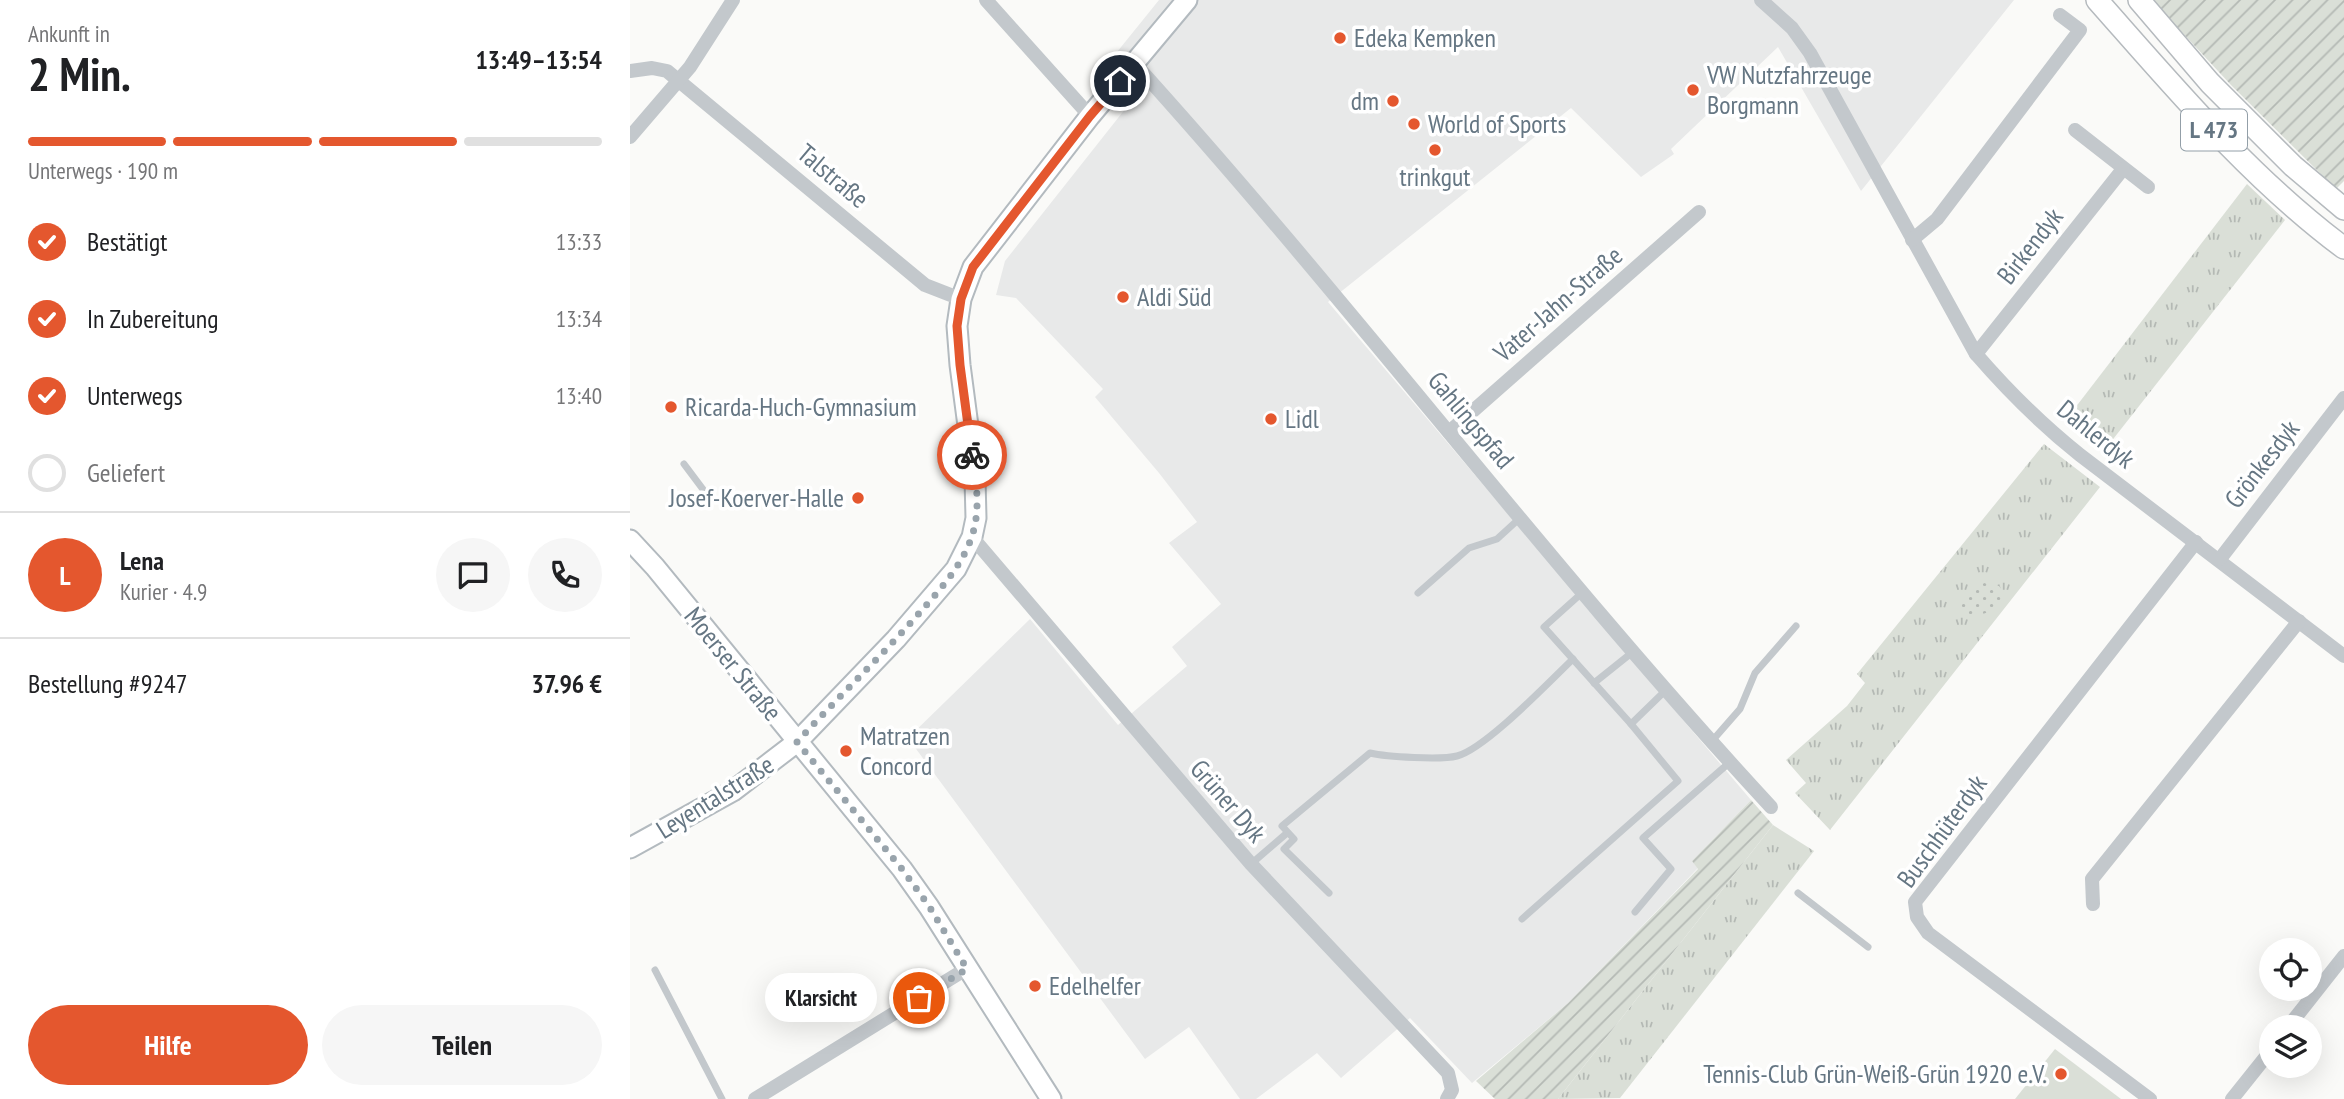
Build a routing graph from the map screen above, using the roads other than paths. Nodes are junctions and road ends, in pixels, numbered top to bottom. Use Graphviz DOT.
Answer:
graph roads {
  1 [pos="733,0"];
  2 [pos="986,0"];
  3 [pos="1187,0"];
  4 [pos="1761,0"];
  5 [pos="2097,0"];
  6 [pos="2138,0"];
  7 [pos="2060,15"];
  8 [pos="1135,64"];
  9 [pos="630,71"];
  10 [pos="679,79"];
  11 [pos="1090,116"];
  12 [pos="2075,130"];
  13 [pos="630,137"];
  14 [pos="2123,169"];
  15 [pos="2148,187"];
  16 [pos="2344,209"];
  17 [pos="1699,212"];
  18 [pos="1912,240"];
  19 [pos="2344,248"];
  20 [pos="961,299"];
  21 [pos="1976,354"];
  22 [pos="2344,398"];
  23 [pos="1449,432"];
  24 [pos="684,464"];
  25 [pos="711,500"];
  26 [pos="1521,517"];
  27 [pos="972,537"];
  28 [pos="630,540"];
  29 [pos="2196,542"];
  30 [pos="2220,559"];
  31 [pos="1584,592"];
  32 [pos="1418,593"];
  33 [pos="2299,621"];
  34 [pos="1796,626"];
  35 [pos="1634,652"];
  36 [pos="2344,656"];
  37 [pos="1573,660"];
  38 [pos="1594,683"];
  39 [pos="1666,690"];
  40 [pos="1631,724"];
  41 [pos="1712,741"];
  42 [pos="797,742"];
  43 [pos="1730,762"];
  44 [pos="1771,807"];
  45 [pos="1287,833"];
  46 [pos="630,848"];
  47 [pos="1251,864"];
  48 [pos="1798,893"];
  49 [pos="1329,894"];
  50 [pos="2094,904"];
  51 [pos="1635,912"];
  52 [pos="1522,919"];
  53 [pos="1868,947"];
  54 [pos="2344,956"];
  55 [pos="967,969"];
  56 [pos="655,970"];
  57 [pos="2297,1015"];
  58 [pos="2259,1065"];
  59 [pos="1450,1094"];
  60 [pos="722,1099"];
  61 [pos="755,1099"];
  62 [pos="1051,1099"];
  63 [pos="2150,1099"];
  64 [pos="2232,1099"];
  1 -- 10 [label="street"];
  2 -- 11 [label="street"];
  3 -- 8 [label="main road"];
  4 -- 18 [label="street, Dahlerdyk"];
  5 -- 19 [label="main road, L 473"];
  6 -- 16 [label="main road, L 473"];
  7 -- 18 [label="street"];
  8 -- 11 [label="main road"];
  8 -- 23 [label="street, Gahlingspfad"];
  9 -- 10 [label="street"];
  10 -- 13 [label="street"];
  10 -- 20 [label="street, Talstraße"];
  11 -- 20 [label="main road"];
  12 -- 14 [label="street"];
  14 -- 15 [label="street"];
  14 -- 21 [label="street, Birkendyk"];
  17 -- 23 [label="street, Vater-Jahn-Straße"];
  18 -- 21 [label="street, Dahlerdyk"];
  20 -- 27 [label="main road"];
  21 -- 29 [label="street, Dahlerdyk"];
  22 -- 30 [label="street, Grönkesdyk"];
  23 -- 26 [label="street, Gahlingspfad"];
  24 -- 25 [label="lane"];
  26 -- 31 [label="street, Gahlingspfad"];
  26 -- 32 [label="lane"];
  27 -- 42 [label="main road, Leyentalstraße"];
  27 -- 47 [label="street, Grüner Dyk"];
  28 -- 42 [label="main road, Moerser Straße"];
  29 -- 30 [label="street, Dahlerdyk"];
  29 -- 63 [label="street, Buschhüterdyk"];
  30 -- 33 [label="street, Dahlerdyk"];
  31 -- 35 [label="street, Gahlingspfad"];
  31 -- 37 [label="lane"];
  33 -- 36 [label="street, Dahlerdyk"];
  33 -- 50 [label="street"];
  34 -- 41 [label="lane"];
  35 -- 38 [label="lane"];
  35 -- 39 [label="street, Gahlingspfad"];
  37 -- 38 [label="lane"];
  37 -- 45 [label="lane"];
  38 -- 40 [label="lane"];
  39 -- 40 [label="lane"];
  39 -- 41 [label="street, Gahlingspfad"];
  40 -- 52 [label="lane"];
  41 -- 43 [label="street, Gahlingspfad"];
  42 -- 46 [label="main road, Leyentalstraße"];
  42 -- 55 [label="main road, Moerser Straße"];
  43 -- 44 [label="street, Gahlingspfad"];
  43 -- 51 [label="lane"];
  45 -- 47 [label="lane"];
  45 -- 49 [label="lane"];
  47 -- 59 [label="street, Grüner Dyk"];
  48 -- 53 [label="lane"];
  54 -- 57 [label="street"];
  55 -- 61 [label="street"];
  55 -- 62 [label="main road, Moerser Straße"];
  56 -- 60 [label="lane"];
  58 -- 64 [label="street"];
}
